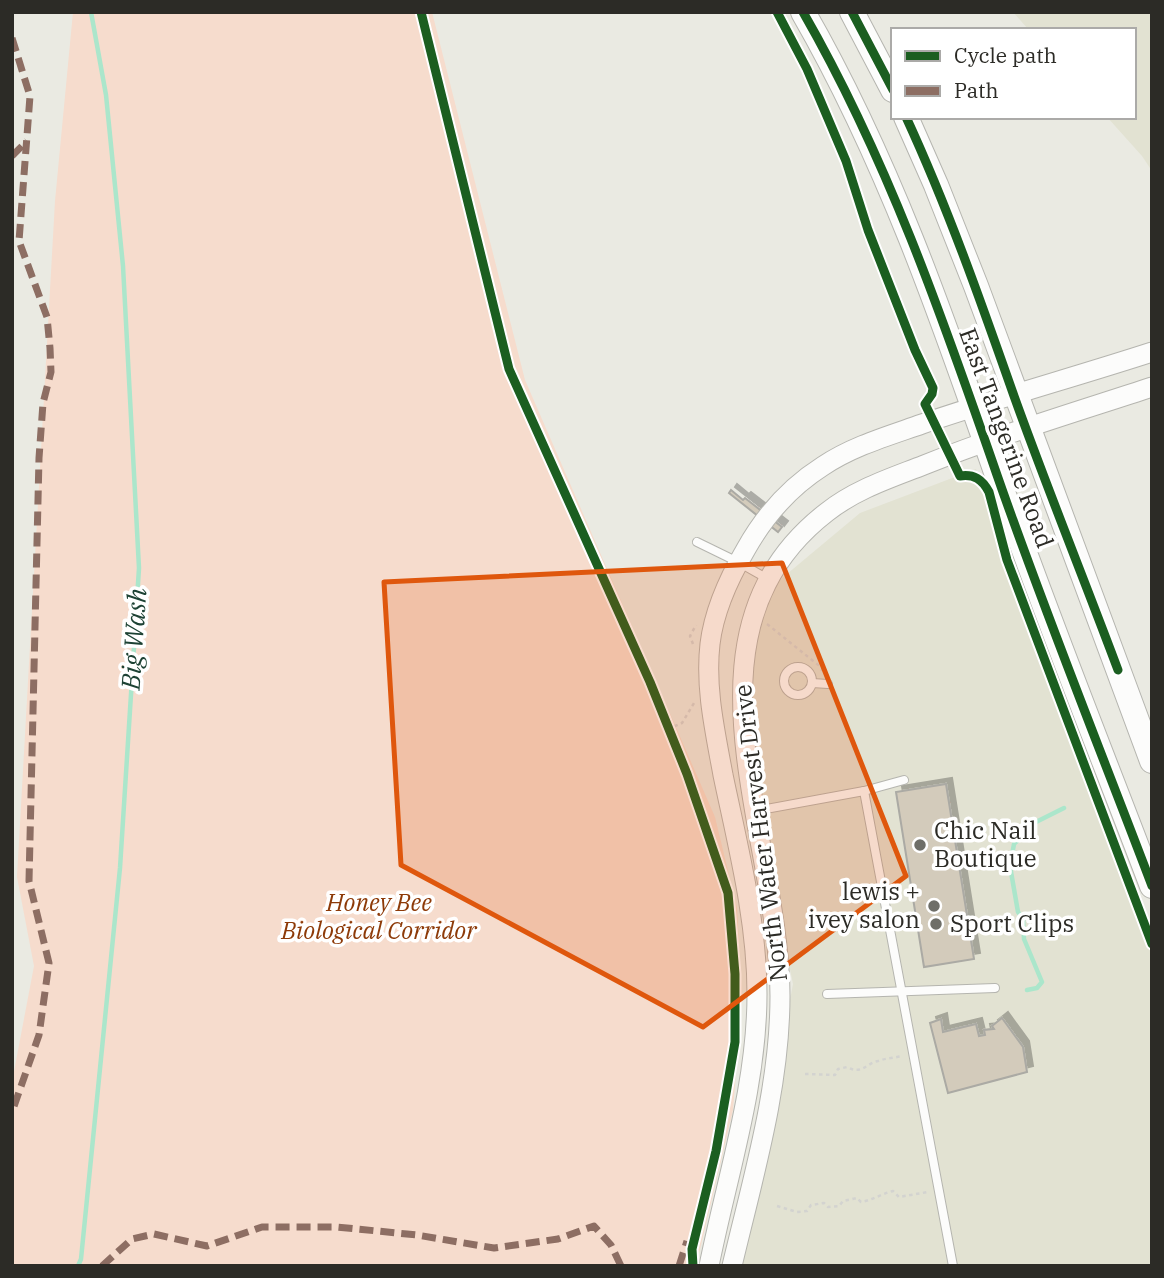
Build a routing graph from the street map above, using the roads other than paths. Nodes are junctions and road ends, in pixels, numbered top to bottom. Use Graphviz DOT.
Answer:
graph roads {
  1 [pos="803,12"];
  2 [pos="852,12"];
  3 [pos="891,86"];
  4 [pos="907,119"];
  5 [pos="1152,352"];
  6 [pos="1152,387"];
  7 [pos="1015,396"];
  8 [pos="974,407"];
  9 [pos="1027,428"];
  10 [pos="986,442"];
  11 [pos="697,542"];
  12 [pos="738,562"];
  13 [pos="768,579"];
  14 [pos="1152,761"];
  15 [pos="904,780"];
  16 [pos="864,791"];
  17 [pos="755,811"];
  18 [pos="1152,886"];
  19 [pos="995,988"];
  20 [pos="902,991"];
  21 [pos="827,994"];
  22 [pos="709,1266"];
  23 [pos="732,1266"];
  24 [pos="953,1266"];
  1 -- 8 [label="main road, East Tangerine Road"];
  2 -- 3 [label="main road"];
  4 -- 7 [label="main road, East Tangerine Road"];
  5 -- 7 [label="street, North Water Harvest Drive"];
  6 -- 9 [label="street, North Water Harvest Drive"];
  7 -- 8 [label="street, North Water Harvest Drive"];
  7 -- 9 [label="main road, East Tangerine Road"];
  8 -- 10 [label="main road, East Tangerine Road"];
  8 -- 12 [label="street, North Water Harvest Drive"];
  9 -- 10 [label="street, North Water Harvest Drive"];
  9 -- 14 [label="main road, East Tangerine Road"];
  10 -- 13 [label="street, North Water Harvest Drive"];
  10 -- 18 [label="main road, East Tangerine Road"];
  11 -- 12 [label="lane"];
  12 -- 13 [label="lane"];
  12 -- 22 [label="street, North Water Harvest Drive"];
  13 -- 17 [label="street, North Water Harvest Drive"];
  15 -- 16 [label="lane"];
  16 -- 17 [label="lane"];
  16 -- 20 [label="lane"];
  17 -- 23 [label="street, North Water Harvest Drive"];
  19 -- 20 [label="lane"];
  20 -- 21 [label="lane"];
  20 -- 24 [label="lane"];
}
